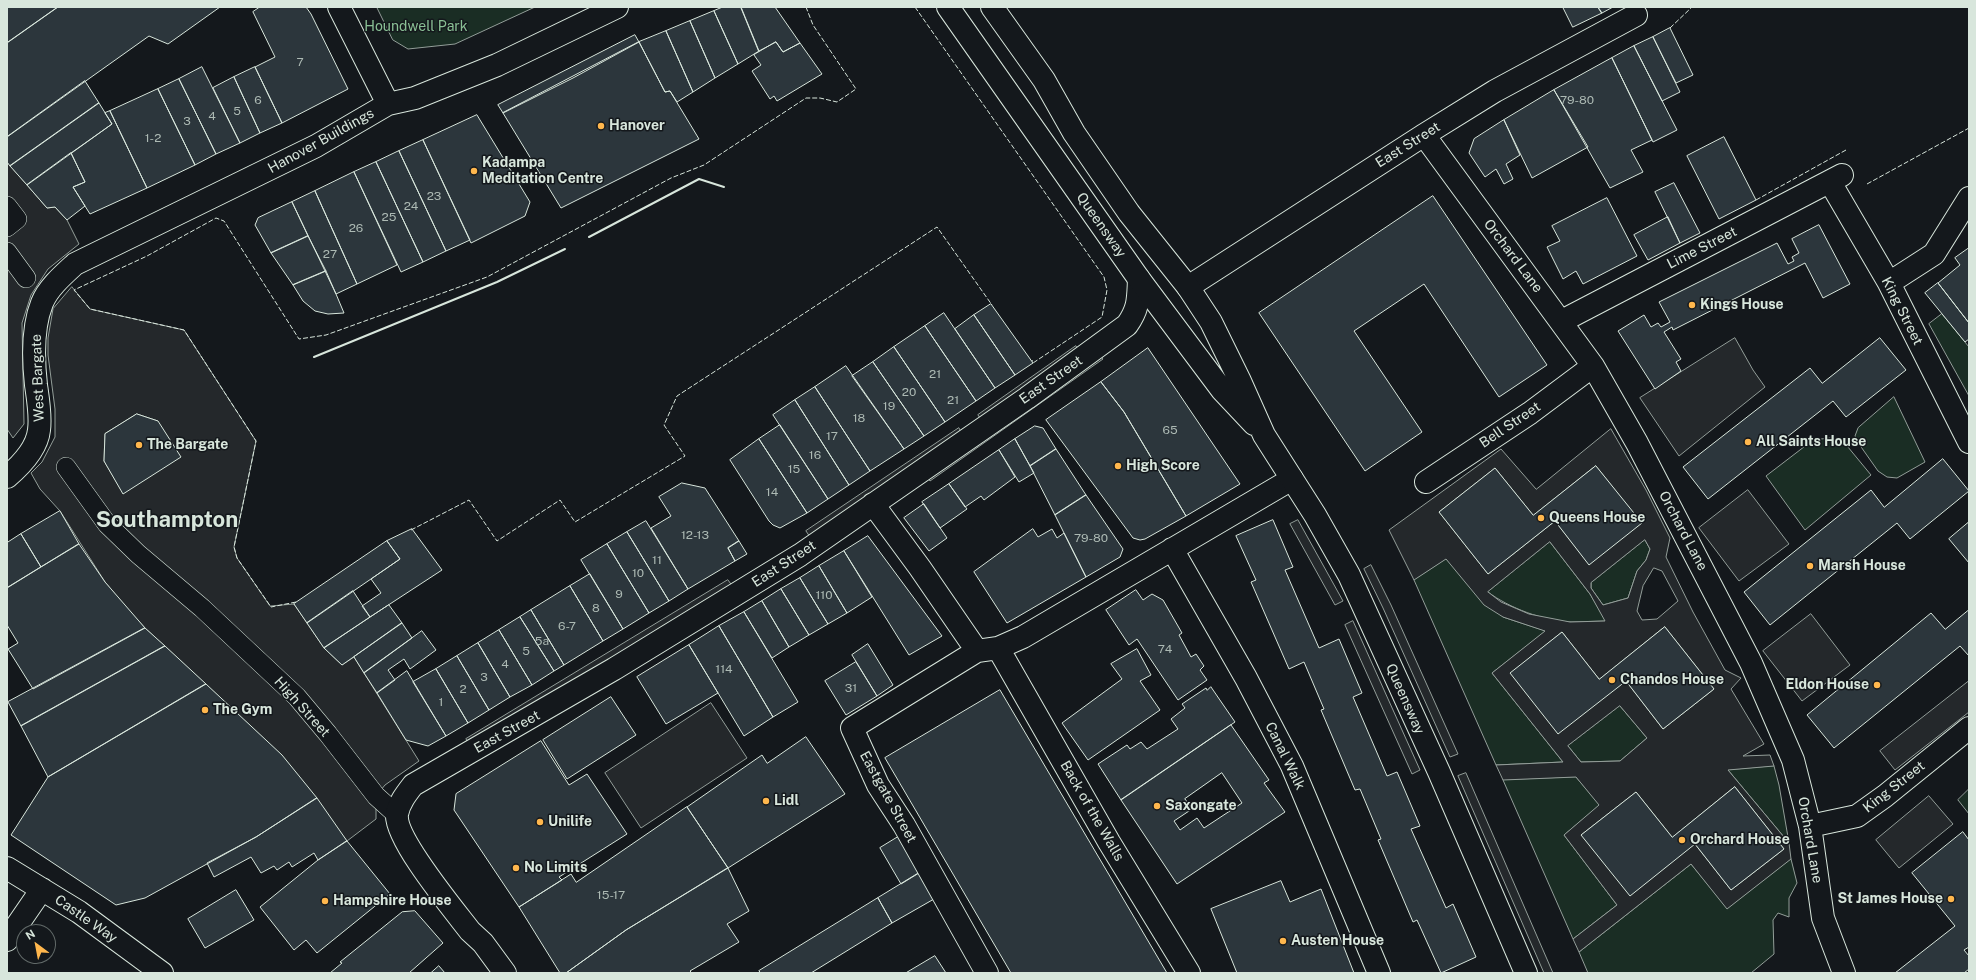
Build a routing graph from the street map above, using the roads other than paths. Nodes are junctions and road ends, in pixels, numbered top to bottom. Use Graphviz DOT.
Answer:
graph roads {
  1 [pos="339,7"];
  2 [pos="617,7"];
  3 [pos="948,7"];
  4 [pos="992,7"];
  5 [pos="1636,15"];
  6 [pos="388,104"];
  7 [pos="1424,135"];
  8 [pos="1836,179"];
  9 [pos="1969,198"];
  10 [pos="7,206"];
  11 [pos="7,227"];
  12 [pos="7,252"];
  13 [pos="26,278"];
  14 [pos="1139,280"];
  15 [pos="1889,283"];
  16 [pos="1188,287"];
  17 [pos="42,302"];
  18 [pos="1562,321"];
  19 [pos="1593,366"];
  20 [pos="1264,435"];
  21 [pos="1969,442"];
  22 [pos="66,467"];
  23 [pos="7,477"];
  24 [pos="1292,479"];
  25 [pos="1426,482"];
  26 [pos="873,504"];
  27 [pos="1172,549"];
  28 [pos="987,650"];
  29 [pos="1969,728"];
  30 [pos="397,815"];
  31 [pos="1810,826"];
  32 [pos="7,868"];
  33 [pos="42,889"];
  34 [pos="7,940"];
  35 [pos="162,973"];
  36 [pos="505,973"];
  37 [pos="987,973"];
  38 [pos="1189,973"];
  39 [pos="1379,973"];
  40 [pos="1526,973"];
  41 [pos="1844,973"];
  1 -- 6 [label="street"];
  2 -- 6 [label="street, Hanover Buildings"];
  3 -- 14 [label="street, Queensway"];
  4 -- 16 [label="street, Queensway"];
  5 -- 7 [label="street, East Street"];
  6 -- 17 [label="street, Hanover Buildings"];
  7 -- 16 [label="street, East Street"];
  7 -- 18 [label="street, Orchard Lane"];
  8 -- 15 [label="street, King Street"];
  8 -- 18 [label="street, Lime Street"];
  9 -- 15 [label="street"];
  10 -- 11 [label="street"];
  12 -- 13 [label="street"];
  14 -- 20 [label="street, Queensway"];
  14 -- 26 [label="street, East Street"];
  15 -- 21 [label="street, King Street"];
  16 -- 20 [label="street, Queensway"];
  17 -- 23 [label="street, West Bargate"];
  18 -- 19 [label="street, Orchard Lane"];
  19 -- 25 [label="street, Bell Street"];
  19 -- 31 [label="street, Orchard Lane"];
  20 -- 24 [label="street, Queensway"];
  22 -- 30 [label="street, High Street"];
  24 -- 27 [label="street"];
  24 -- 40 [label="street, Queensway"];
  26 -- 28 [label="street, Back of the Walls"];
  26 -- 30 [label="street, East Street"];
  27 -- 28 [label="street"];
  27 -- 39 [label="street, Canal Walk"];
  28 -- 37 [label="street, Eastgate Street"];
  28 -- 38 [label="street, Back of the Walls"];
  29 -- 31 [label="street, King Street"];
  30 -- 36 [label="street"];
  31 -- 41 [label="street, Orchard Lane"];
  32 -- 33 [label="street, Castle Way"];
  33 -- 34 [label="street"];
  33 -- 35 [label="street, Castle Way"];
}
